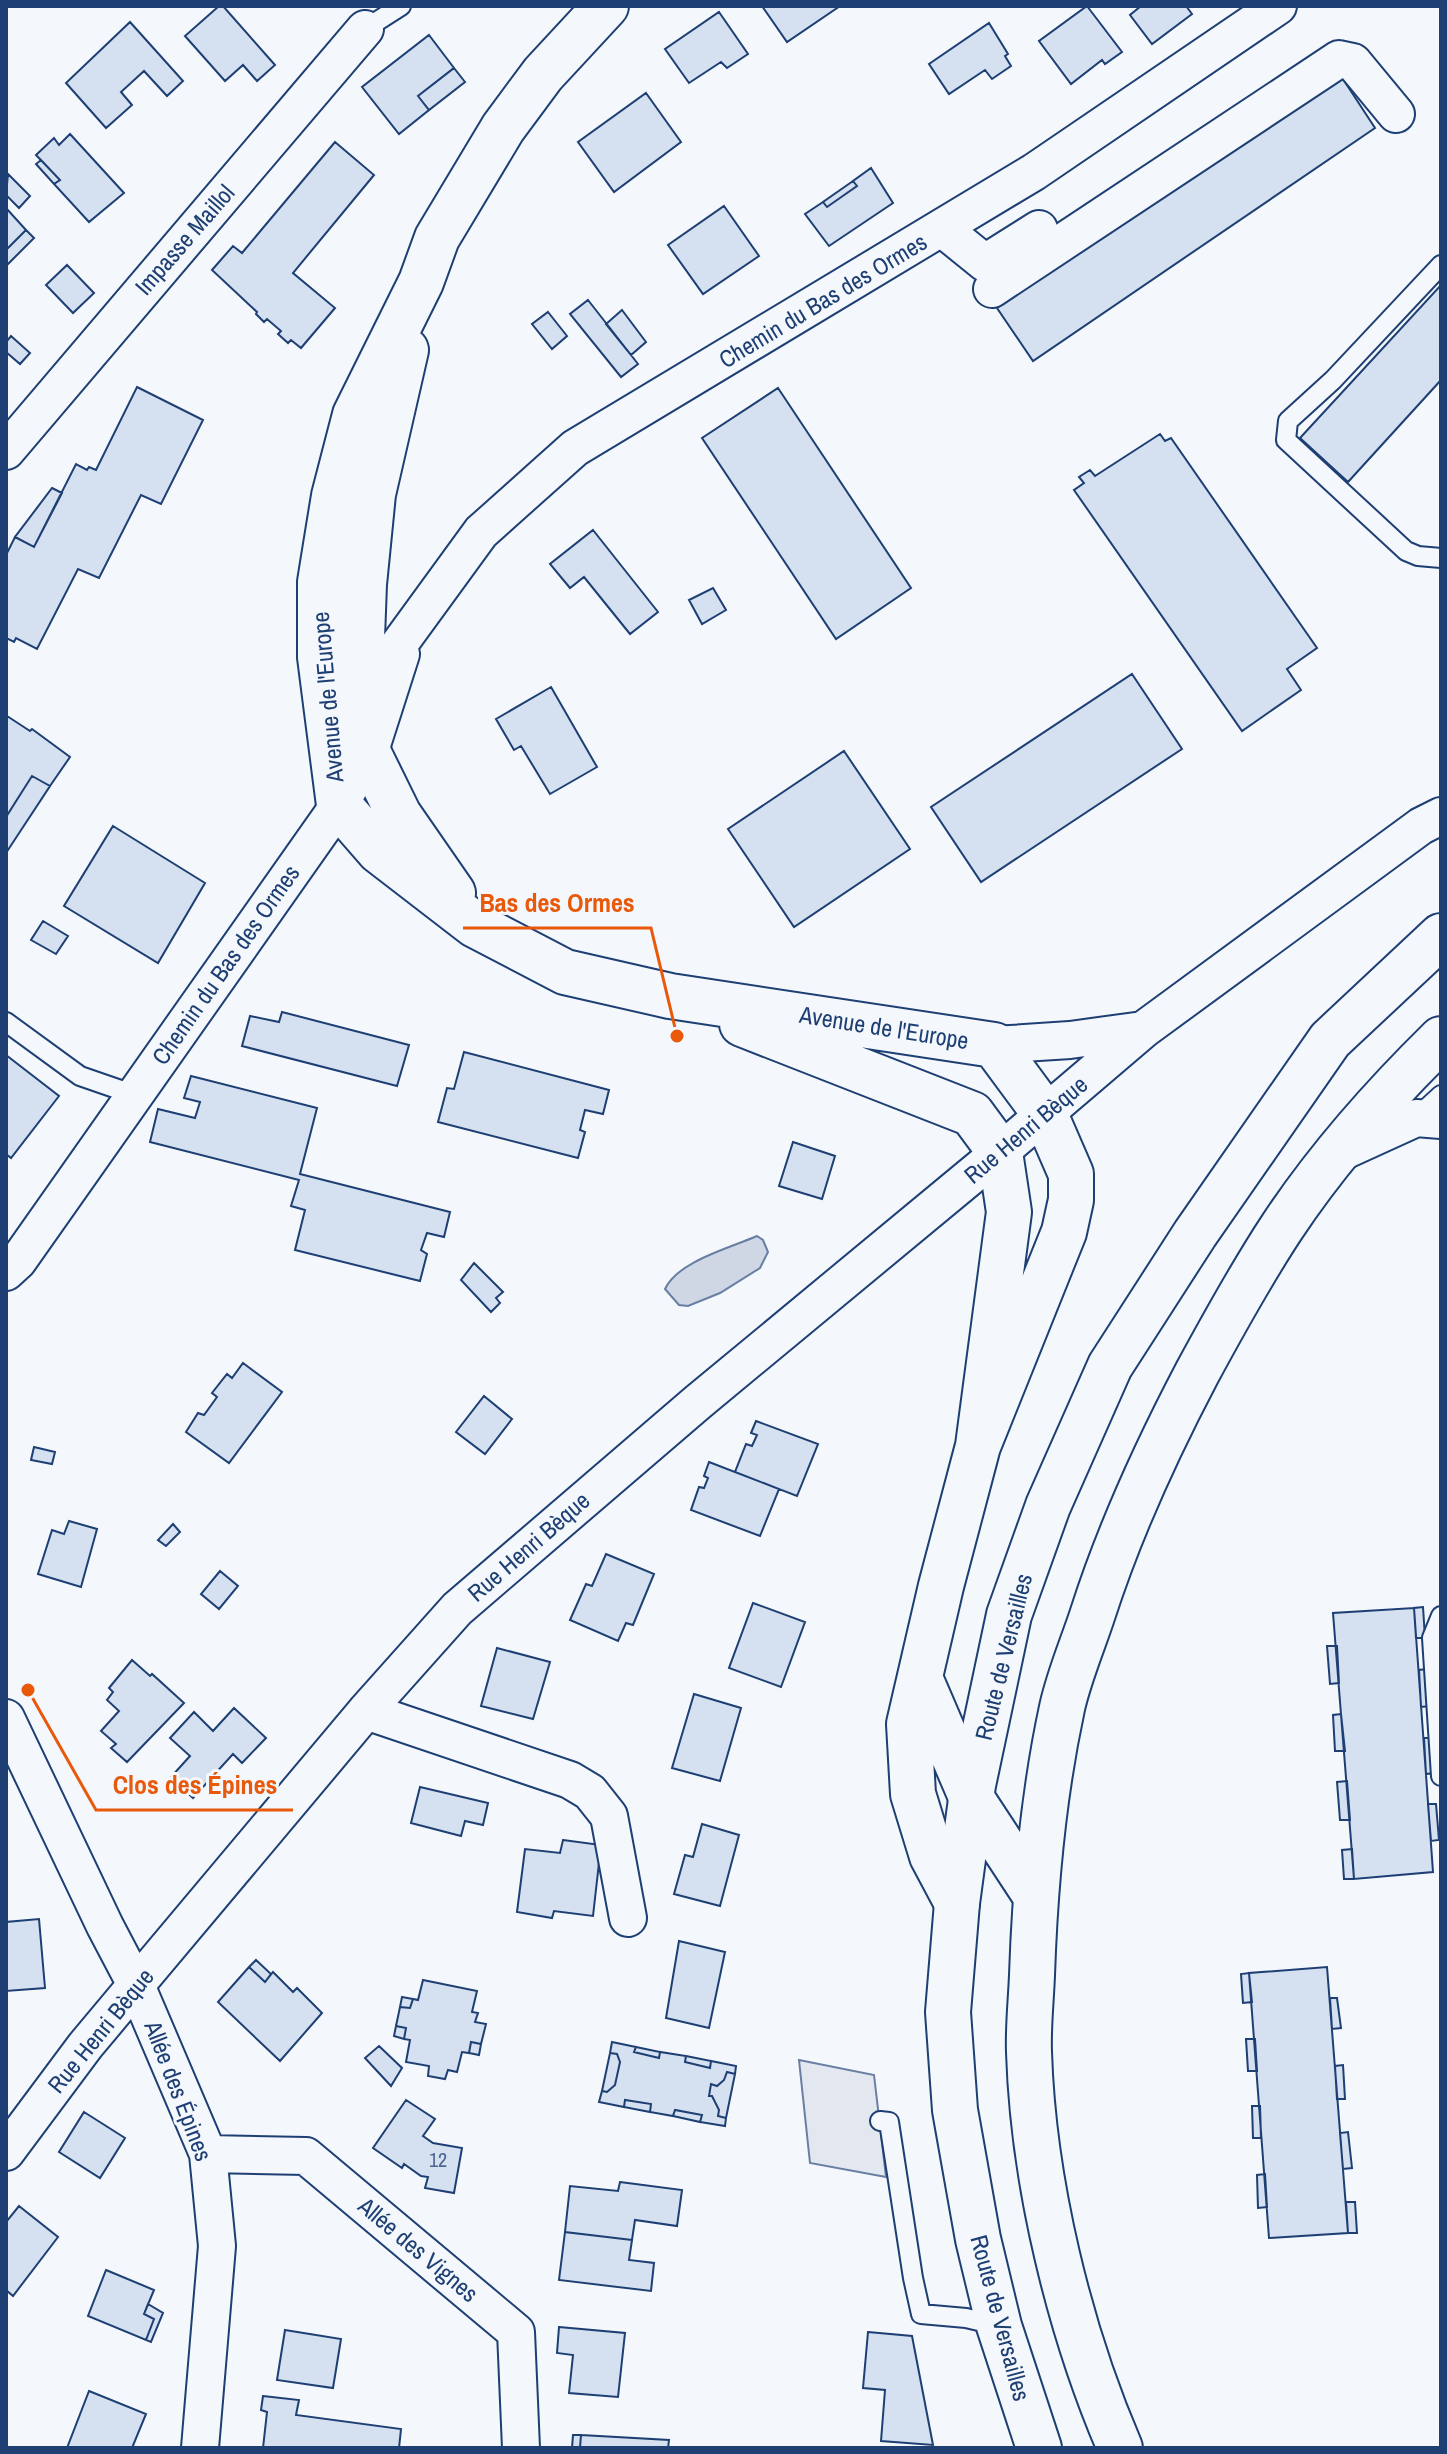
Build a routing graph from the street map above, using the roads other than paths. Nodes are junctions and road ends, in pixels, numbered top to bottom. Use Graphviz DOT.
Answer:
graph roads {
  1 [pos="401,6"];
  2 [pos="606,6"];
  3 [pos="1278,6"];
  4 [pos="365,29"];
  5 [pos="1396,114"];
  6 [pos="1134,194"];
  7 [pos="943,229"];
  8 [pos="1441,265"];
  9 [pos="421,282"];
  10 [pos="992,289"];
  11 [pos="6,451"];
  12 [pos="1441,558"];
  13 [pos="318,616"];
  14 [pos="406,636"];
  15 [pos="360,691"];
  16 [pos="369,754"];
  17 [pos="339,805"];
  18 [pos="1441,816"];
  19 [pos="475,925"];
  20 [pos="1441,936"];
  21 [pos="670,996"];
  22 [pos="6,1022"];
  23 [pos="1143,1030"];
  24 [pos="1441,1039"];
  25 [pos="994,1045"];
  26 [pos="135,1095"];
  27 [pos="1433,1111"];
  28 [pos="1045,1114"];
  29 [pos="1000,1152"];
  30 [pos="1336,1155"];
  31 [pos="6,1272"];
  32 [pos="978,1446"];
  33 [pos="1441,1616"];
  34 [pos="1438,1655"];
  35 [pos="920,1678"];
  36 [pos="366,1711"];
  37 [pos="6,1718"];
  38 [pos="1441,1776"];
  39 [pos="972,1799"];
  40 [pos="1035,1895"];
  41 [pos="957,1903"];
  42 [pos="628,1918"];
  43 [pos="136,1985"];
  44 [pos="880,2121"];
  45 [pos="6,2152"];
  46 [pos="208,2154"];
  47 [pos="999,2326"];
  48 [pos="200,2448"];
  49 [pos="521,2448"];
  50 [pos="1039,2448"];
  51 [pos="1120,2448"];
  1 -- 4 [label="lane"];
  2 -- 9 [label="street, Avenue de l'Europe"];
  3 -- 7 [label="street, Chemin du Bas des Ormes"];
  4 -- 11 [label="street, Impasse Maillol"];
  5 -- 6 [label="street"];
  6 -- 7 [label="street"];
  6 -- 10 [label="street"];
  7 -- 14 [label="street, Chemin du Bas des Ormes"];
  8 -- 12 [label="lane"];
  9 -- 13 [label="street, Avenue de l'Europe"];
  9 -- 15 [label="street, Avenue de l'Europe"];
  13 -- 15 [label="street"];
  13 -- 17 [label="street, Avenue de l'Europe"];
  14 -- 15 [label="street, Chemin du Bas des Ormes"];
  14 -- 16 [label="street, Chemin du Bas des Ormes"];
  15 -- 16 [label="street, Avenue de l'Europe"];
  16 -- 17 [label="street, Chemin du Bas des Ormes"];
  16 -- 19 [label="street, Avenue de l'Europe"];
  17 -- 19 [label="street, Avenue de l'Europe"];
  17 -- 26 [label="street, Chemin du Bas des Ormes"];
  18 -- 23 [label="street, Rue Henri Bèque"];
  19 -- 21 [label="street, Avenue de l'Europe"];
  20 -- 39 [label="street, Route de Versailles"];
  21 -- 25 [label="street, Avenue de l'Europe"];
  21 -- 29 [label="street, Avenue de l'Europe"];
  22 -- 26 [label="lane"];
  23 -- 25 [label="street, Rue Henri Bèque"];
  23 -- 28 [label="street, Rue Henri Bèque"];
  24 -- 30 [label="street"];
  25 -- 28 [label="street, Avenue de l'Europe"];
  26 -- 31 [label="street, Chemin du Bas des Ormes"];
  27 -- 30 [label="street"];
  28 -- 29 [label="street, Rue Henri Bèque"];
  28 -- 32 [label="street, Avenue de l'Europe"];
  29 -- 32 [label="street, Avenue de l'Europe"];
  29 -- 36 [label="street, Rue Henri Bèque"];
  30 -- 40 [label="street"];
  32 -- 35 [label="street, Avenue de l'Europe"];
  33 -- 34 [label="lane"];
  34 -- 38 [label="lane"];
  35 -- 39 [label="street"];
  35 -- 41 [label="street, Avenue de l'Europe"];
  36 -- 42 [label="street"];
  36 -- 43 [label="street, Rue Henri Bèque"];
  37 -- 43 [label="street, Allée des Épines"];
  39 -- 40 [label="street"];
  39 -- 41 [label="street, Route de Versailles"];
  40 -- 51 [label="street"];
  41 -- 47 [label="street, Route de Versailles"];
  43 -- 45 [label="street, Rue Henri Bèque"];
  43 -- 46 [label="street, Allée des Épines"];
  44 -- 47 [label="lane"];
  46 -- 48 [label="street, Allée des Épines"];
  46 -- 49 [label="street, Allée des Vignes"];
  47 -- 50 [label="street, Route de Versailles"];
}
